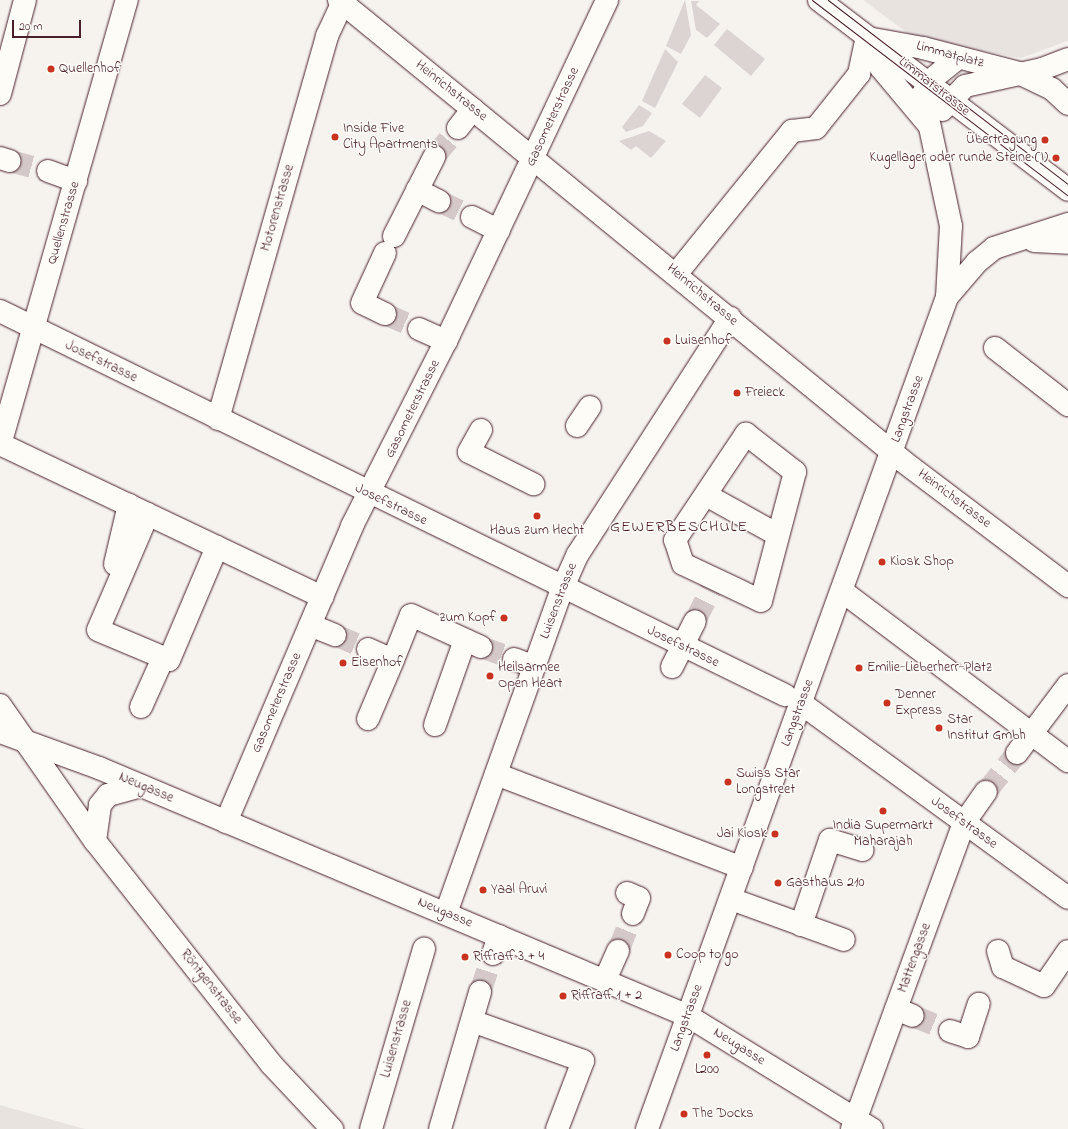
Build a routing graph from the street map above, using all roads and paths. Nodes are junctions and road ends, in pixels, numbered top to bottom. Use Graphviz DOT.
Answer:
graph roads {
  1 [pos="25,0"];
  2 [pos="128,0"];
  3 [pos="607,0"];
  4 [pos="818,0"];
  5 [pos="341,1"];
  6 [pos="868,38"];
  7 [pos="1068,58"];
  8 [pos="957,59"];
  9 [pos="1019,73"];
  10 [pos="929,83"];
  11 [pos="0,94"];
  12 [pos="950,100"];
  13 [pos="1068,104"];
  14 [pos="473,109"];
  15 [pos="931,127"];
  16 [pos="458,128"];
  17 [pos="434,157"];
  18 [pos="535,158"];
  19 [pos="48,171"];
  20 [pos="76,181"];
  21 [pos="417,190"];
  22 [pos="1068,190"];
  23 [pos="439,201"];
  24 [pos="472,217"];
  25 [pos="1068,224"];
  26 [pos="499,231"];
  27 [pos="1024,240"];
  28 [pos="1068,243"];
  29 [pos="677,273"];
  30 [pos="947,297"];
  31 [pos="0,311"];
  32 [pos="385,314"];
  33 [pos="730,318"];
  34 [pos="33,328"];
  35 [pos="419,329"];
  36 [pos="446,341"];
  37 [pos="995,348"];
  38 [pos="7,392"];
  39 [pos="1068,405"];
  40 [pos="590,406"];
  41 [pos="218,419"];
  42 [pos="577,426"];
  43 [pos="481,430"];
  44 [pos="0,445"];
  45 [pos="892,452"];
  46 [pos="533,484"];
  47 [pos="370,495"];
  48 [pos="706,495"];
  49 [pos="138,509"];
  50 [pos="778,535"];
  51 [pos="217,547"];
  52 [pos="115,564"];
  53 [pos="1068,586"];
  54 [pos="563,587"];
  55 [pos="842,591"];
  56 [pos="322,597"];
  57 [pos="695,621"];
  58 [pos="310,625"];
  59 [pos="335,636"];
  60 [pos="368,649"];
  61 [pos="686,649"];
  62 [pos="163,658"];
  63 [pos="514,659"];
  64 [pos="393,660"];
  65 [pos="535,667"];
  66 [pos="672,667"];
  67 [pos="1068,685"];
  68 [pos="793,699"];
  69 [pos="0,705"];
  70 [pos="141,707"];
  71 [pos="368,719"];
  72 [pos="435,725"];
  73 [pos="0,732"];
  74 [pos="1032,732"];
  75 [pos="22,739"];
  76 [pos="1017,753"];
  77 [pos="1068,761"];
  78 [pos="496,774"];
  79 [pos="142,786"];
  80 [pos="986,792"];
  81 [pos="226,822"];
  82 [pos="964,823"];
  83 [pos="95,841"];
  84 [pos="863,850"];
  85 [pos="742,868"];
  86 [pos="627,893"];
  87 [pos="1068,898"];
  88 [pos="731,899"];
  89 [pos="446,913"];
  90 [pos="633,914"];
  91 [pos="801,925"];
  92 [pos="844,940"];
  93 [pos="424,949"];
  94 [pos="1068,950"];
  95 [pos="618,951"];
  96 [pos="998,951"];
  97 [pos="605,980"];
  98 [pos="480,992"];
  99 [pos="979,1004"];
  100 [pos="688,1016"];
  101 [pos="472,1021"];
  102 [pos="961,1039"];
  103 [pos="860,1126"];
  104 [pos="332,1129"];
  105 [pos="371,1129"];
  106 [pos="440,1129"];
  107 [pos="557,1129"];
  108 [pos="647,1129"];
  1 -- 11 [label="street"];
  2 -- 20 [label="street, Quellenstrasse"];
  3 -- 18 [label="street, Gasometerstrasse"];
  4 -- 6 [label="street, Limmatstrasse"];
  5 -- 14 [label="street, Heinrichstrasse"];
  5 -- 41 [label="street, Motorenstrasse"];
  6 -- 8 [label="street, Limmatplatz"];
  6 -- 10 [label="street, Limmatstrasse"];
  6 -- 15 [label="street"];
  6 -- 29 [label="street"];
  7 -- 9 [label="street, Limmatplatz"];
  8 -- 9 [label="street, Limmatplatz"];
  8 -- 10 [label="street"];
  9 -- 12 [label="street, Limmatplatz"];
  9 -- 13 [label="street, Limmatplatz"];
  10 -- 12 [label="street, Limmatstrasse"];
  10 -- 15 [label="street"];
  12 -- 15 [label="street, Limmatplatz"];
  12 -- 22 [label="street, Limmatstrasse"];
  14 -- 16 [label="street"];
  14 -- 18 [label="street, Heinrichstrasse"];
  15 -- 30 [label="street"];
  17 -- 21 [label="street"];
  18 -- 26 [label="street, Gasometerstrasse"];
  18 -- 29 [label="street, Heinrichstrasse"];
  19 -- 20 [label="street"];
  20 -- 34 [label="street, Quellenstrasse"];
  21 -- 23 [label="street"];
  21 -- 32 [label="street"];
  24 -- 26 [label="street"];
  25 -- 27 [label="street"];
  26 -- 36 [label="street, Gasometerstrasse"];
  27 -- 28 [label="street"];
  27 -- 30 [label="street"];
  29 -- 33 [label="street, Heinrichstrasse"];
  30 -- 45 [label="street, Langstrasse"];
  31 -- 34 [label="street, Josefstrasse"];
  33 -- 45 [label="street, Heinrichstrasse"];
  33 -- 54 [label="street, Luisenstrasse"];
  34 -- 38 [label="street, Quellenstrasse"];
  34 -- 41 [label="street, Josefstrasse"];
  35 -- 36 [label="street"];
  36 -- 47 [label="street, Gasometerstrasse"];
  37 -- 39 [label="street"];
  38 -- 44 [label="street, Quellenstrasse"];
  40 -- 42 [label="street"];
  41 -- 47 [label="street, Josefstrasse"];
  43 -- 46 [label="street"];
  44 -- 49 [label="street"];
  45 -- 53 [label="street, Heinrichstrasse"];
  45 -- 55 [label="street, Langstrasse"];
  47 -- 54 [label="street, Josefstrasse"];
  47 -- 56 [label="street, Gasometerstrasse"];
  48 -- 50 [label="street"];
  48 -- 50 [label="street"];
  48 -- 50 [label="street"];
  49 -- 51 [label="street"];
  49 -- 52 [label="street"];
  49 -- 62 [label="street"];
  51 -- 56 [label="street"];
  51 -- 62 [label="street"];
  54 -- 61 [label="street, Josefstrasse"];
  54 -- 65 [label="street, Luisenstrasse"];
  55 -- 68 [label="street, Langstrasse"];
  55 -- 74 [label="street"];
  56 -- 58 [label="street, Gasometerstrasse"];
  57 -- 61 [label="street"];
  58 -- 59 [label="street"];
  58 -- 81 [label="street, Gasometerstrasse"];
  60 -- 64 [label="street"];
  61 -- 66 [label="street"];
  61 -- 68 [label="street, Josefstrasse"];
  62 -- 70 [label="street"];
  63 -- 65 [label="street"];
  64 -- 71 [label="street"];
  64 -- 72 [label="street"];
  65 -- 78 [label="street, Luisenstrasse"];
  67 -- 74 [label="street"];
  68 -- 82 [label="street, Josefstrasse"];
  68 -- 85 [label="street, Langstrasse"];
  69 -- 75 [label="street, Röntgenstrasse"];
  73 -- 75 [label="street, Neugasse"];
  74 -- 76 [label="street"];
  74 -- 77 [label="street"];
  75 -- 79 [label="street, Neugasse"];
  75 -- 83 [label="street, Röntgenstrasse"];
  78 -- 85 [label="street"];
  78 -- 89 [label="street, Luisenstrasse"];
  79 -- 81 [label="street, Neugasse"];
  79 -- 83 [label="street"];
  80 -- 82 [label="street, Mattengasse"];
  81 -- 89 [label="street, Neugasse"];
  82 -- 87 [label="street, Josefstrasse"];
  82 -- 103 [label="street, Mattengasse"];
  83 -- 104 [label="street, Röntgenstrasse"];
  84 -- 91 [label="street"];
  85 -- 88 [label="street, Langstrasse"];
  86 -- 90 [label="street"];
  88 -- 91 [label="street"];
  88 -- 100 [label="street, Langstrasse"];
  89 -- 97 [label="street, Neugasse"];
  91 -- 92 [label="street"];
  93 -- 105 [label="street, Luisenstrasse"];
  94 -- 96 [label="street"];
  95 -- 97 [label="street"];
  97 -- 100 [label="street, Neugasse"];
  98 -- 101 [label="street"];
  99 -- 102 [label="street"];
  100 -- 103 [label="street, Neugasse"];
  100 -- 108 [label="street, Langstrasse"];
  101 -- 106 [label="street"];
  101 -- 107 [label="street"];
}
